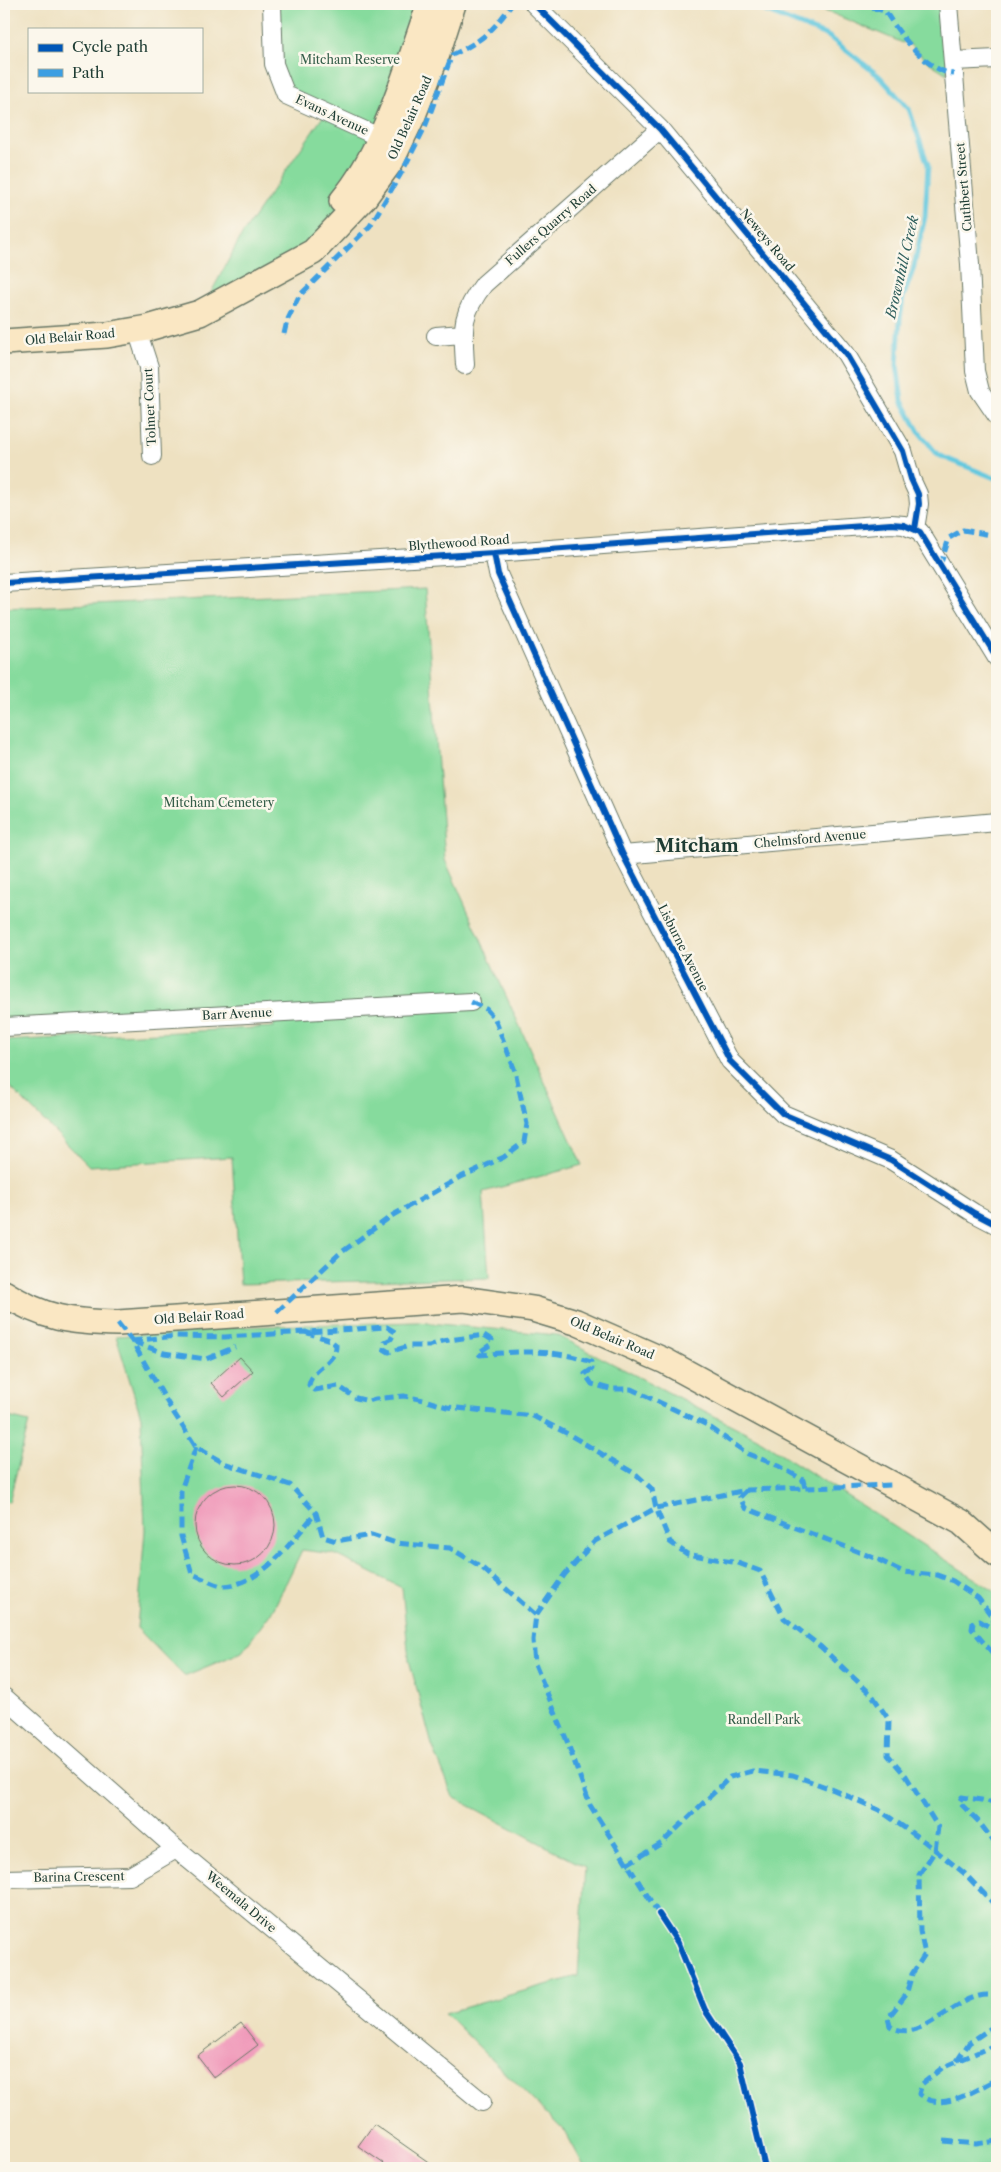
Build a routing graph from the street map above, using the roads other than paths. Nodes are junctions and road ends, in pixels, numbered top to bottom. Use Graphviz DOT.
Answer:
graph roads {
  1 [pos="272,4"];
  2 [pos="430,4"];
  3 [pos="453,4"];
  4 [pos="534,4"];
  5 [pos="948,4"];
  6 [pos="997,59"];
  7 [pos="953,61"];
  8 [pos="660,130"];
  9 [pos="389,142"];
  10 [pos="138,330"];
  11 [pos="463,334"];
  12 [pos="436,336"];
  13 [pos="4,342"];
  14 [pos="465,365"];
  15 [pos="997,416"];
  16 [pos="152,456"];
  17 [pos="915,528"];
  18 [pos="494,553"];
  19 [pos="4,583"];
  20 [pos="997,658"];
  21 [pos="997,822"];
  22 [pos="623,855"];
  23 [pos="471,1002"];
  24 [pos="4,1027"];
  25 [pos="997,1225"];
  26 [pos="4,1293"];
  27 [pos="997,1554"];
  28 [pos="4,1697"];
  29 [pos="176,1849"];
  30 [pos="4,1879"];
  31 [pos="482,2102"];
  1 -- 9 [label="street, Evans Avenue"];
  2 -- 9 [label="main road, Old Belair Road"];
  3 -- 9 [label="main road, Old Belair Road"];
  4 -- 8 [label="street, Neweys Road"];
  5 -- 7 [label="street, Cuthbert Street"];
  6 -- 7 [label="street"];
  7 -- 15 [label="street, Cuthbert Street"];
  8 -- 11 [label="street, Fullers Quarry Road"];
  8 -- 17 [label="street, Neweys Road"];
  9 -- 10 [label="main road, Old Belair Road"];
  10 -- 13 [label="main road, Old Belair Road"];
  10 -- 16 [label="street, Tolmer Court"];
  11 -- 12 [label="street"];
  11 -- 14 [label="street, Fullers Quarry Road"];
  17 -- 18 [label="street, Blythewood Road"];
  17 -- 20 [label="street"];
  18 -- 19 [label="street, Blythewood Road"];
  18 -- 22 [label="street, Lisburne Avenue"];
  21 -- 22 [label="street, Chelmsford Avenue"];
  22 -- 25 [label="street, Lisburne Avenue"];
  23 -- 24 [label="street, Barr Avenue"];
  26 -- 27 [label="main road, Old Belair Road"];
  28 -- 29 [label="street, Weemala Drive"];
  29 -- 30 [label="street, Barina Crescent"];
  29 -- 31 [label="street, Weemala Drive"];
}
